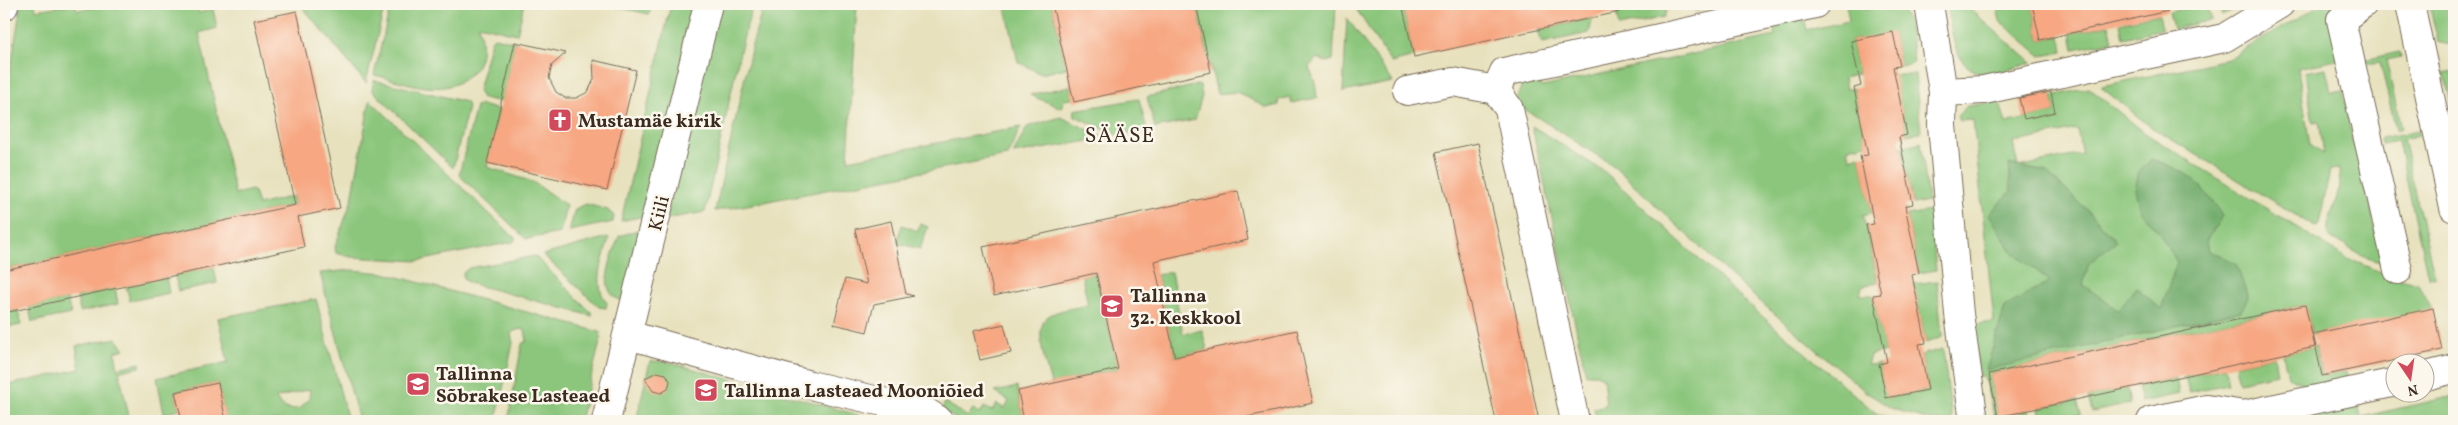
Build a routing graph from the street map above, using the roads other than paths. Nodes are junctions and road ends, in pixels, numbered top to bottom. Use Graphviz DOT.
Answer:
graph roads {
  1 [pos="708,4"];
  2 [pos="1815,4"];
  3 [pos="1930,4"];
  4 [pos="2280,4"];
  5 [pos="2363,4"];
  6 [pos="2410,4"];
  7 [pos="1496,90"];
  8 [pos="1408,92"];
  9 [pos="1944,92"];
  10 [pos="2454,208"];
  11 [pos="2398,270"];
  12 [pos="628,335"];
  13 [pos="2454,369"];
  14 [pos="2436,374"];
  15 [pos="2386,384"];
  16 [pos="2245,418"];
  17 [pos="606,421"];
  18 [pos="940,421"];
  19 [pos="1575,421"];
  20 [pos="1974,421"];
  21 [pos="2151,421"];
  1 -- 12 [label="street, Kiili"];
  2 -- 7 [label="street"];
  3 -- 9 [label="street"];
  4 -- 9 [label="street"];
  5 -- 11 [label="street"];
  6 -- 10 [label="street"];
  7 -- 8 [label="street"];
  7 -- 19 [label="street"];
  9 -- 20 [label="street"];
  12 -- 17 [label="street, Kiili"];
  12 -- 18 [label="street"];
  13 -- 14 [label="street"];
  15 -- 16 [label="street"];
  16 -- 21 [label="street"];
}
